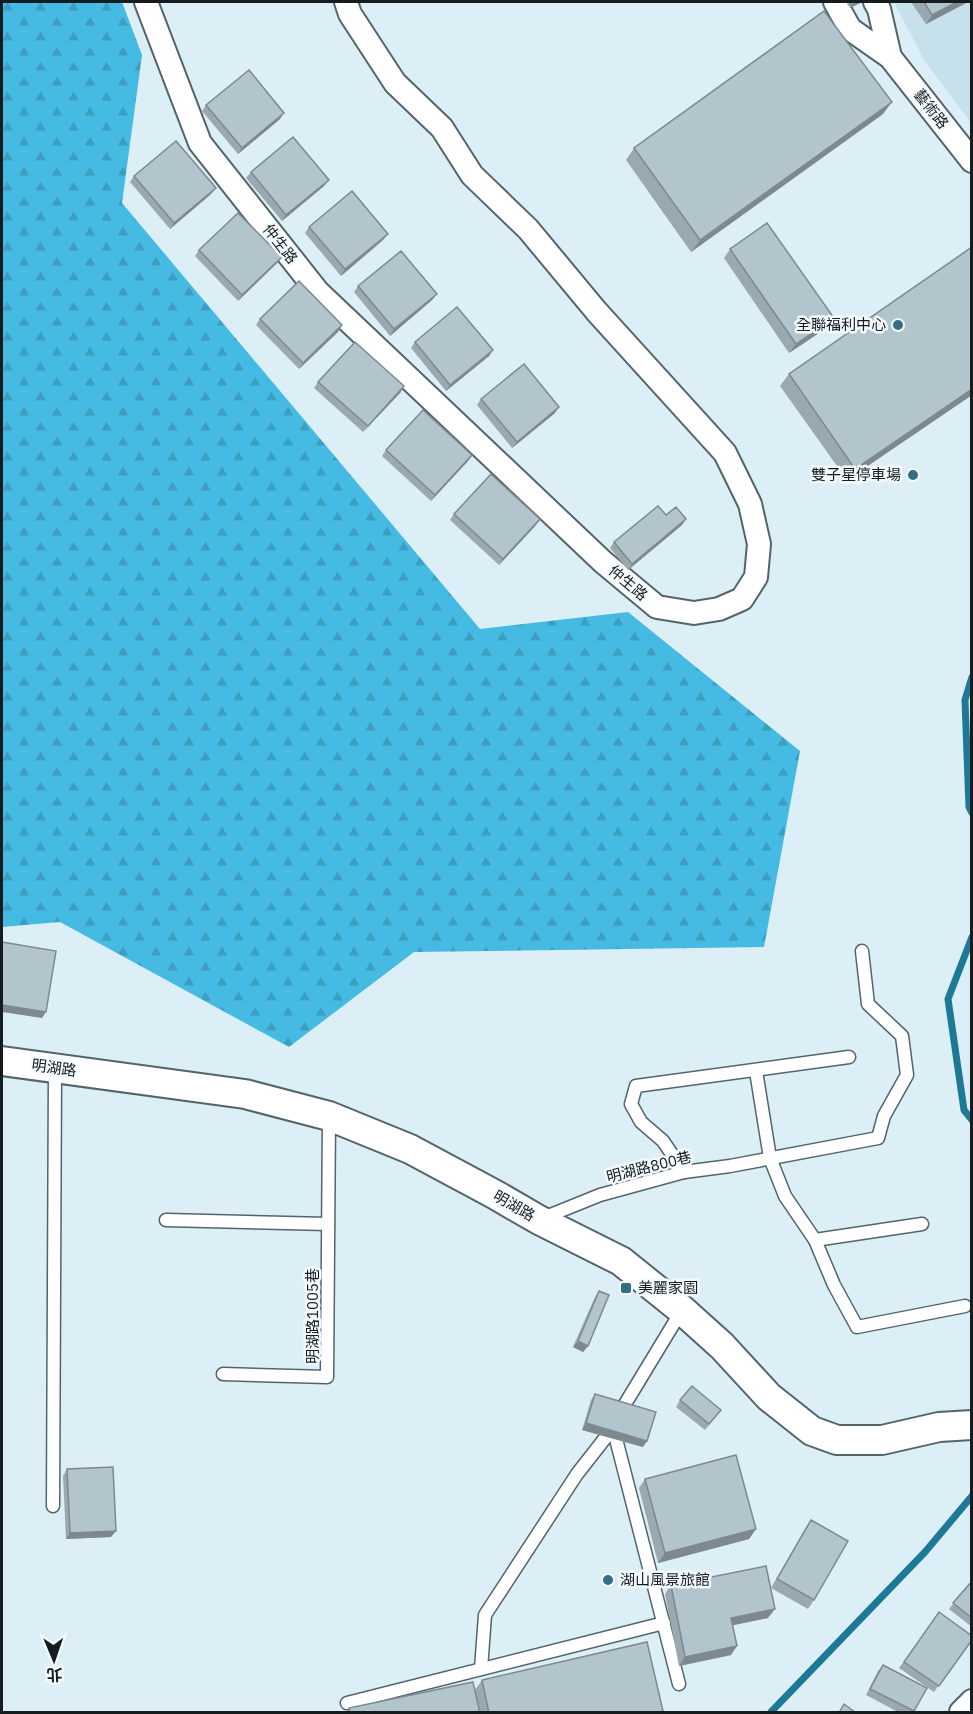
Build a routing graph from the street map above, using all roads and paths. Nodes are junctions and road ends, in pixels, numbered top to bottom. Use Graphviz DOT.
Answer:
graph roads {
  1 [pos="146,2"];
  2 [pos="346,2"];
  3 [pos="835,2"];
  4 [pos="875,2"];
  5 [pos="890,57"];
  6 [pos="972,161"];
  7 [pos="862,951"];
  8 [pos="849,1057"];
  9 [pos="2,1061"];
  10 [pos="55,1069"];
  11 [pos="756,1071"];
  12 [pos="329,1116"];
  13 [pos="770,1158"];
  14 [pos="684,1172"];
  15 [pos="166,1220"];
  16 [pos="539,1220"];
  17 [pos="328,1224"];
  18 [pos="922,1224"];
  19 [pos="815,1240"];
  20 [pos="965,1306"];
  21 [pos="682,1310"];
  22 [pos="224,1374"];
  23 [pos="622,1409"];
  24 [pos="972,1425"];
  25 [pos="53,1506"];
  26 [pos="664,1623"];
  27 [pos="481,1669"];
  28 [pos="679,1684"];
  29 [pos="972,1701"];
  30 [pos="347,1703"];
  31 [pos="961,1713"];
  1 -- 2 [label="street, 仲生路"];
  3 -- 5 [label="street, 藝術路"];
  4 -- 5 [label="street, 藝術路"];
  5 -- 6 [label="street, 藝術路"];
  7 -- 13 [label="lane, 明湖路800巷"];
  8 -- 11 [label="lane"];
  9 -- 10 [label="street, 明湖路"];
  10 -- 12 [label="street, 明湖路"];
  10 -- 25 [label="lane"];
  11 -- 13 [label="lane"];
  11 -- 14 [label="lane"];
  12 -- 16 [label="street, 明湖路"];
  12 -- 17 [label="lane, 明湖路1005巷"];
  13 -- 14 [label="lane, 明湖路800巷"];
  13 -- 19 [label="lane"];
  14 -- 16 [label="lane, 明湖路800巷"];
  15 -- 17 [label="lane"];
  16 -- 21 [label="street, 明湖路"];
  17 -- 22 [label="lane, 明湖路1005巷"];
  18 -- 19 [label="lane"];
  19 -- 20 [label="lane"];
  21 -- 23 [label="lane"];
  21 -- 24 [label="street, 明湖路"];
  26 -- 27 [label="lane"];
  26 -- 27 [label="lane"];
  26 -- 28 [label="lane"];
  27 -- 30 [label="lane"];
  29 -- 31 [label="street"];
}
